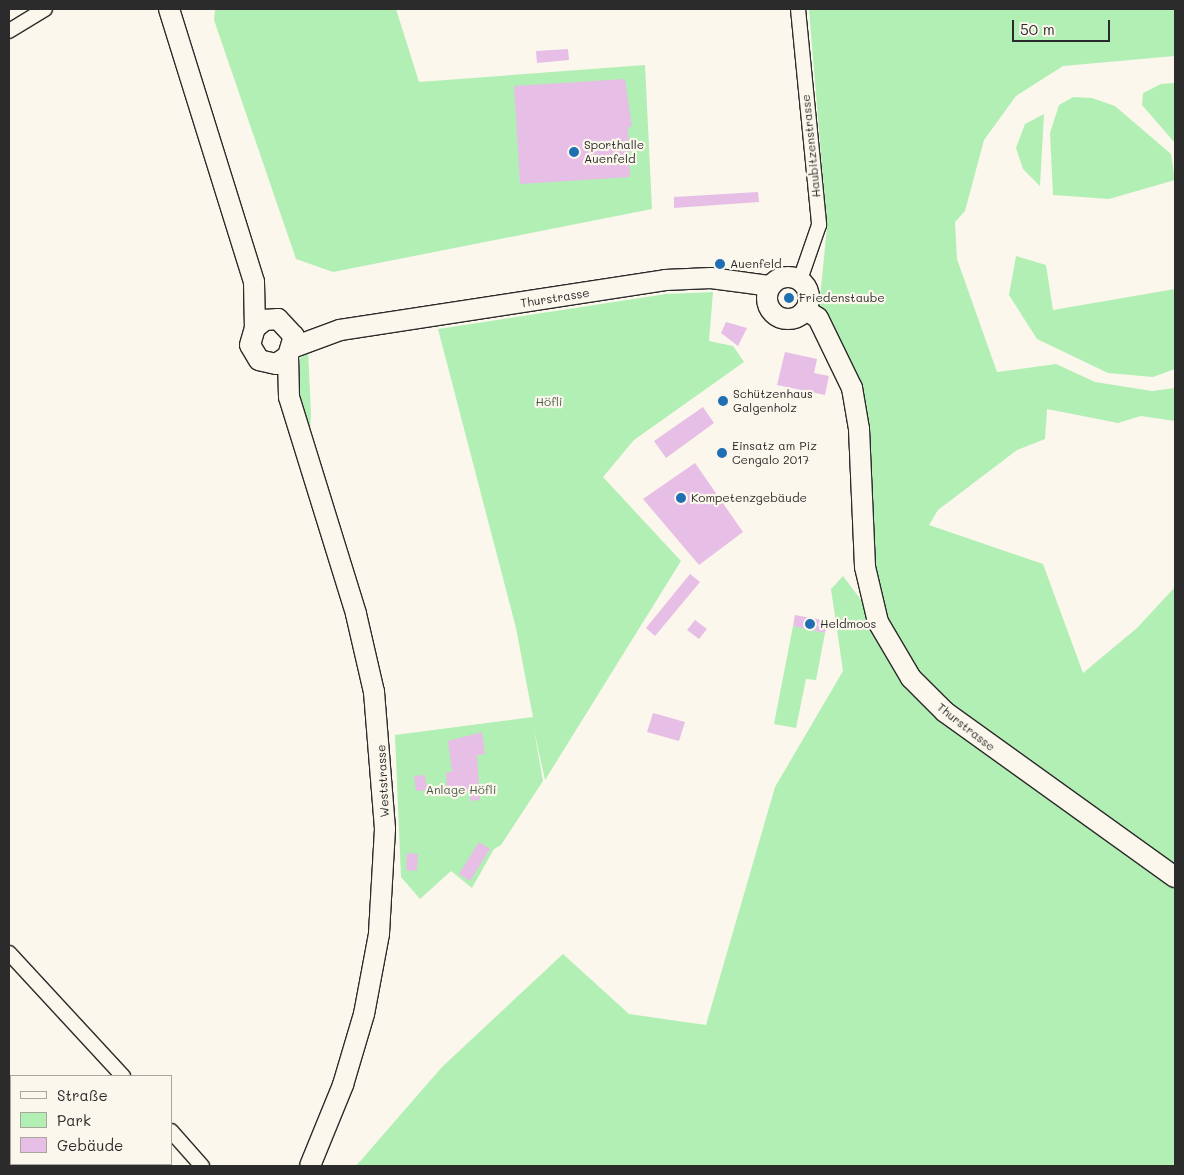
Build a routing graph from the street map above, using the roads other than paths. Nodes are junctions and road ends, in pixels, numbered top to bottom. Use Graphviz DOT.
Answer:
graph roads {
  1 [pos="45,9"];
  2 [pos="169,9"];
  3 [pos="798,9"];
  4 [pos="9,31"];
  5 [pos="800,280"];
  6 [pos="254,282"];
  7 [pos="770,286"];
  8 [pos="806,310"];
  9 [pos="283,322"];
  10 [pos="255,328"];
  11 [pos="340,330"];
  12 [pos="291,351"];
  13 [pos="264,362"];
  14 [pos="290,397"];
  15 [pos="1175,877"];
  16 [pos="9,953"];
  17 [pos="122,1075"];
  18 [pos="172,1132"];
  19 [pos="202,1166"];
  20 [pos="310,1166"];
  1 -- 4 [label="street"];
  2 -- 6 [label="street"];
  3 -- 5 [label="street, Haubitzenstrasse"];
  5 -- 7 [label="street, Thurstrasse"];
  5 -- 8 [label="street"];
  6 -- 9 [label="street, Weststrasse"];
  6 -- 10 [label="street"];
  7 -- 8 [label="street"];
  7 -- 11 [label="street, Thurstrasse"];
  8 -- 15 [label="street, Thurstrasse"];
  9 -- 10 [label="street"];
  9 -- 11 [label="street, Thurstrasse"];
  9 -- 12 [label="street, Weststrasse"];
  10 -- 13 [label="street"];
  11 -- 12 [label="street, Thurstrasse"];
  12 -- 13 [label="street"];
  12 -- 14 [label="street, Weststrasse"];
  13 -- 14 [label="street, Weststrasse"];
  14 -- 20 [label="street, Weststrasse"];
  16 -- 17 [label="street"];
  18 -- 19 [label="street"];
}
